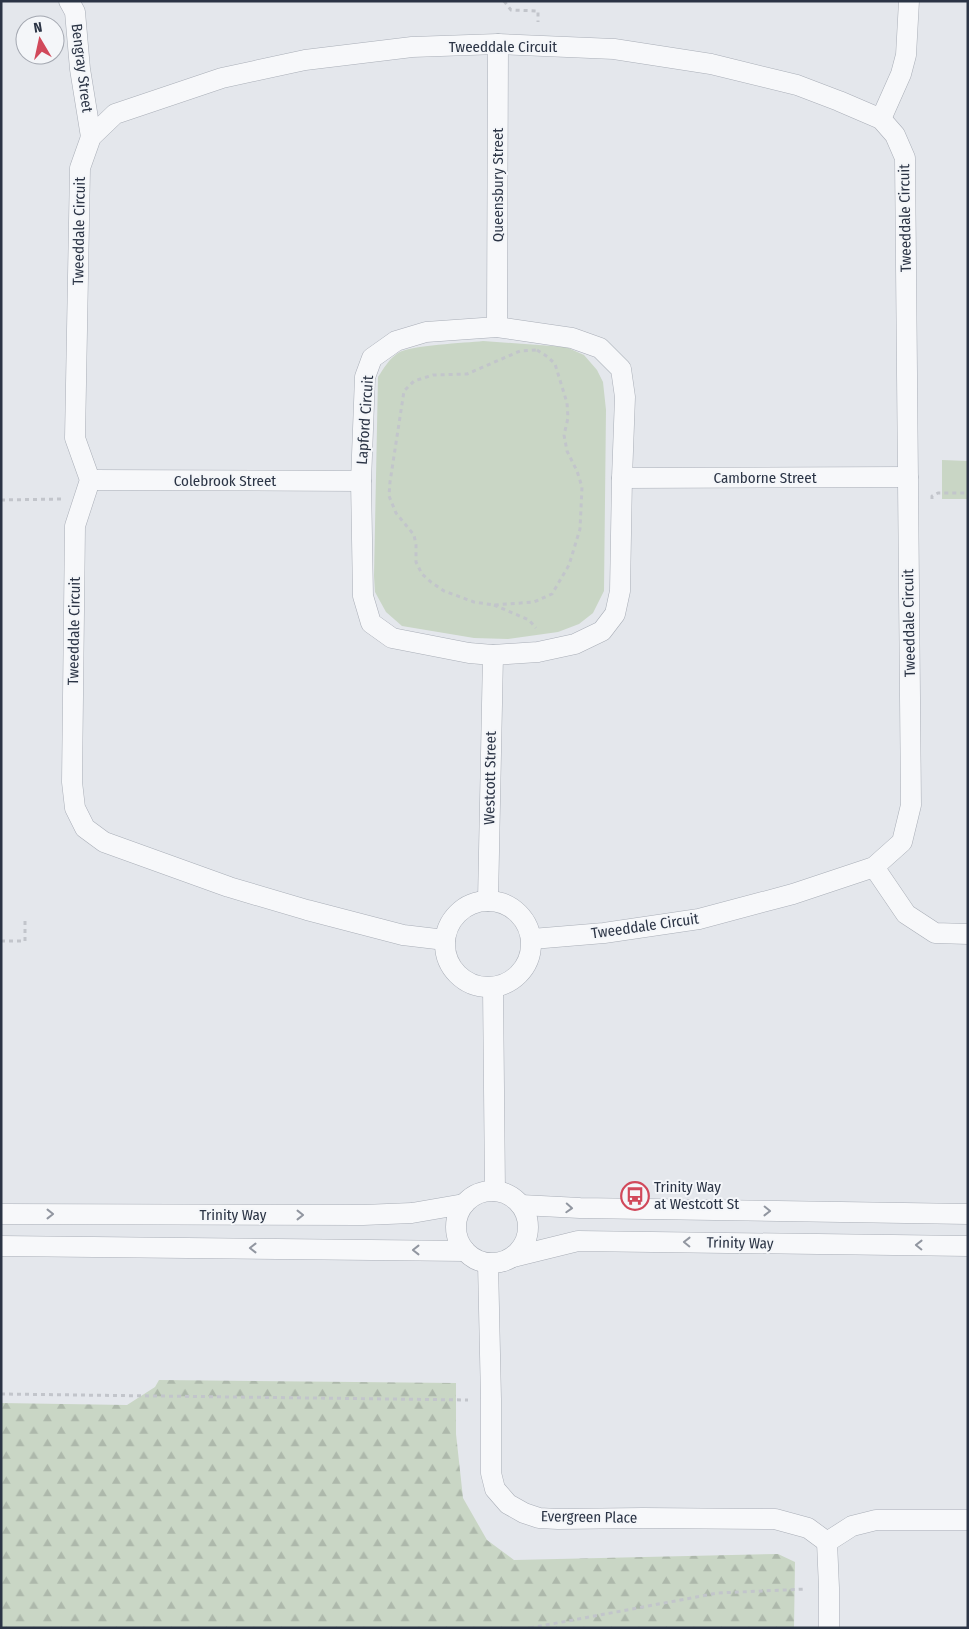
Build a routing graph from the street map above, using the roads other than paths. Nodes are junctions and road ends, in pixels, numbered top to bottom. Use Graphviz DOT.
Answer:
graph roads {
  1 [pos="69,1"];
  2 [pos="909,1"];
  3 [pos="498,44"];
  4 [pos="881,119"];
  5 [pos="91,137"];
  6 [pos="497,327"];
  7 [pos="908,477"];
  8 [pos="622,478"];
  9 [pos="90,480"];
  10 [pos="361,481"];
  11 [pos="493,655"];
  12 [pos="874,867"];
  13 [pos="488,901"];
  14 [pos="968,934"];
  15 [pos="532,939"];
  16 [pos="445,940"];
  17 [pos="493,987"];
  18 [pos="496,1191"];
  19 [pos="464,1204"];
  20 [pos="521,1205"];
  21 [pos="1,1214"];
  22 [pos="968,1214"];
  23 [pos="1,1246"];
  24 [pos="968,1246"];
  25 [pos="465,1251"];
  26 [pos="513,1257"];
  27 [pos="488,1263"];
  28 [pos="968,1520"];
  29 [pos="827,1542"];
  30 [pos="829,1628"];
  1 -- 5 [label="street, Bengray Street"];
  2 -- 4 [label="street"];
  3 -- 4 [label="street, Tweeddale Circuit"];
  3 -- 5 [label="street, Tweeddale Circuit"];
  3 -- 6 [label="street, Queensbury Street"];
  4 -- 7 [label="street, Tweeddale Circuit"];
  5 -- 9 [label="street, Tweeddale Circuit"];
  6 -- 8 [label="street, Lapford Circuit"];
  6 -- 10 [label="street, Lapford Circuit"];
  7 -- 8 [label="street, Camborne Street"];
  7 -- 12 [label="street, Tweeddale Circuit"];
  8 -- 11 [label="street, Lapford Circuit"];
  9 -- 10 [label="street, Colebrook Street"];
  9 -- 16 [label="street, Tweeddale Circuit"];
  10 -- 11 [label="street, Lapford Circuit"];
  11 -- 13 [label="street, Westcott Street"];
  12 -- 14 [label="street"];
  12 -- 15 [label="street, Tweeddale Circuit"];
  13 -- 15 [label="street"];
  13 -- 16 [label="street"];
  15 -- 17 [label="street"];
  16 -- 17 [label="street"];
  17 -- 18 [label="street"];
  18 -- 19 [label="street, Trinity Way"];
  18 -- 20 [label="street"];
  21 -- 19 [label="street, Trinity Way, one-way"];
  19 -- 25 [label="street"];
  20 -- 22 [label="street, one-way"];
  20 -- 26 [label="street"];
  25 -- 23 [label="street, one-way"];
  24 -- 26 [label="street, Trinity Way, one-way"];
  25 -- 27 [label="street"];
  26 -- 27 [label="street, Trinity Way"];
  27 -- 29 [label="street, Evergreen Place"];
  28 -- 29 [label="street"];
  29 -- 30 [label="street"];
}
